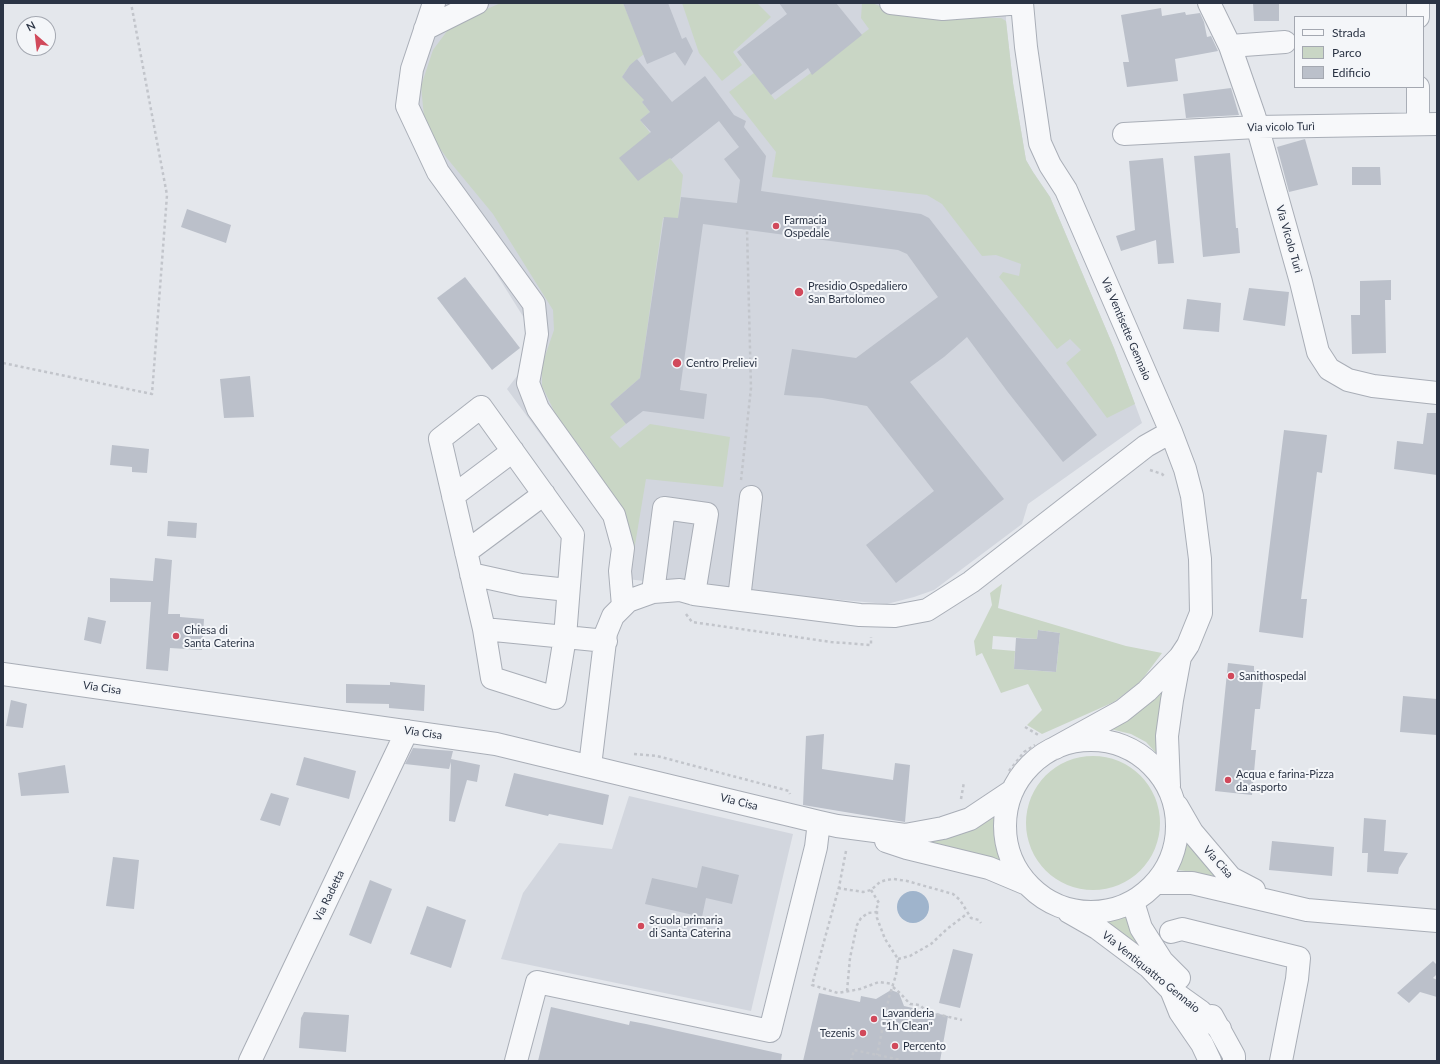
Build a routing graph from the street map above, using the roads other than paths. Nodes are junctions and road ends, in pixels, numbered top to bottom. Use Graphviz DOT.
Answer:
graph roads {
  1 [pos="434,3"];
  2 [pos="477,3"];
  3 [pos="891,3"];
  4 [pos="1022,3"];
  5 [pos="1209,3"];
  6 [pos="1418,3"];
  7 [pos="1418,16"];
  8 [pos="425,29"];
  9 [pos="1286,42"];
  10 [pos="1230,46"];
  11 [pos="1418,88"];
  12 [pos="1428,124"];
  13 [pos="1257,127"];
  14 [pos="1124,134"];
  15 [pos="1437,393"];
  16 [pos="1171,432"];
  17 [pos="513,451"];
  18 [pos="746,492"];
  19 [pos="544,494"];
  20 [pos="453,496"];
  21 [pos="466,552"];
  22 [pos="471,574"];
  23 [pos="568,590"];
  24 [pos="652,592"];
  25 [pos="739,599"];
  26 [pos="689,602"];
  27 [pos="623,606"];
  28 [pos="484,629"];
  29 [pos="564,644"];
  30 [pos="605,647"];
  31 [pos="1180,657"];
  32 [pos="3,674"];
  33 [pos="407,731"];
  34 [pos="1045,743"];
  35 [pos="590,766"];
  36 [pos="1009,784"];
  37 [pos="1171,792"];
  38 [pos="828,824"];
  39 [pos="1156,883"];
  40 [pos="1027,884"];
  41 [pos="1133,902"];
  42 [pos="1059,906"];
  43 [pos="1307,910"];
  44 [pos="1437,921"];
  45 [pos="1172,932"];
  46 [pos="1172,991"];
  47 [pos="1220,1028"];
  48 [pos="250,1061"];
  49 [pos="516,1061"];
  50 [pos="1210,1061"];
  51 [pos="1234,1061"];
  52 [pos="1281,1061"];
  1 -- 8 [label="street"];
  2 -- 8 [label="street"];
  3 -- 4 [label="street"];
  4 -- 16 [label="street, Via Ventisette Gennaio"];
  5 -- 10 [label="street, Via Vicolo Turì"];
  6 -- 7 [label="street"];
  8 -- 27 [label="street"];
  9 -- 10 [label="street"];
  10 -- 13 [label="street, Via Vicolo Turì"];
  11 -- 12 [label="street"];
  12 -- 13 [label="street, Via vicolo Turì"];
  13 -- 14 [label="street, Via vicolo Turì"];
  13 -- 15 [label="street, Via Vicolo Turì"];
  16 -- 25 [label="street"];
  16 -- 31 [label="street, Via Ventisette Gennaio"];
  17 -- 19 [label="street"];
  17 -- 20 [label="street"];
  17 -- 20 [label="street"];
  18 -- 25 [label="street"];
  19 -- 21 [label="street"];
  19 -- 23 [label="street"];
  20 -- 21 [label="street"];
  21 -- 22 [label="street"];
  22 -- 23 [label="street"];
  22 -- 28 [label="street"];
  23 -- 29 [label="street"];
  24 -- 26 [label="street"];
  24 -- 26 [label="street"];
  24 -- 27 [label="street"];
  25 -- 26 [label="street"];
  27 -- 30 [label="street"];
  28 -- 29 [label="street"];
  28 -- 29 [label="street"];
  29 -- 30 [label="street"];
  30 -- 35 [label="street"];
  31 -- 34 [label="street, Via Ventisette Gennaio"];
  31 -- 37 [label="street, Via Ventisette Gennaio"];
  32 -- 33 [label="street, Via Cisa"];
  33 -- 35 [label="street, Via Cisa"];
  33 -- 48 [label="street, Via Radetta"];
  34 -- 36 [label="street"];
  34 -- 37 [label="street, Via Cisa"];
  35 -- 38 [label="street, Via Cisa"];
  36 -- 38 [label="street, Via Cisa"];
  36 -- 40 [label="street"];
  37 -- 39 [label="street, Via Ventisette Gennaio"];
  37 -- 43 [label="street, Via Cisa"];
  38 -- 40 [label="street, Via Cisa"];
  38 -- 49 [label="street"];
  39 -- 41 [label="street, Via Ventisette Gennaio"];
  39 -- 43 [label="street, Via Cisa"];
  40 -- 42 [label="street"];
  41 -- 42 [label="street, Via Ventisette Gennaio"];
  41 -- 47 [label="street, Via Ventiquattro Gennaio"];
  42 -- 46 [label="street, Via Ventiquattro Gennaio"];
  43 -- 44 [label="street, Via Cisa"];
  45 -- 52 [label="street"];
  46 -- 47 [label="street, Via Ventiquattro Gennaio"];
  46 -- 50 [label="street"];
  47 -- 51 [label="street, Via Ventiquattro Gennaio"];
}
